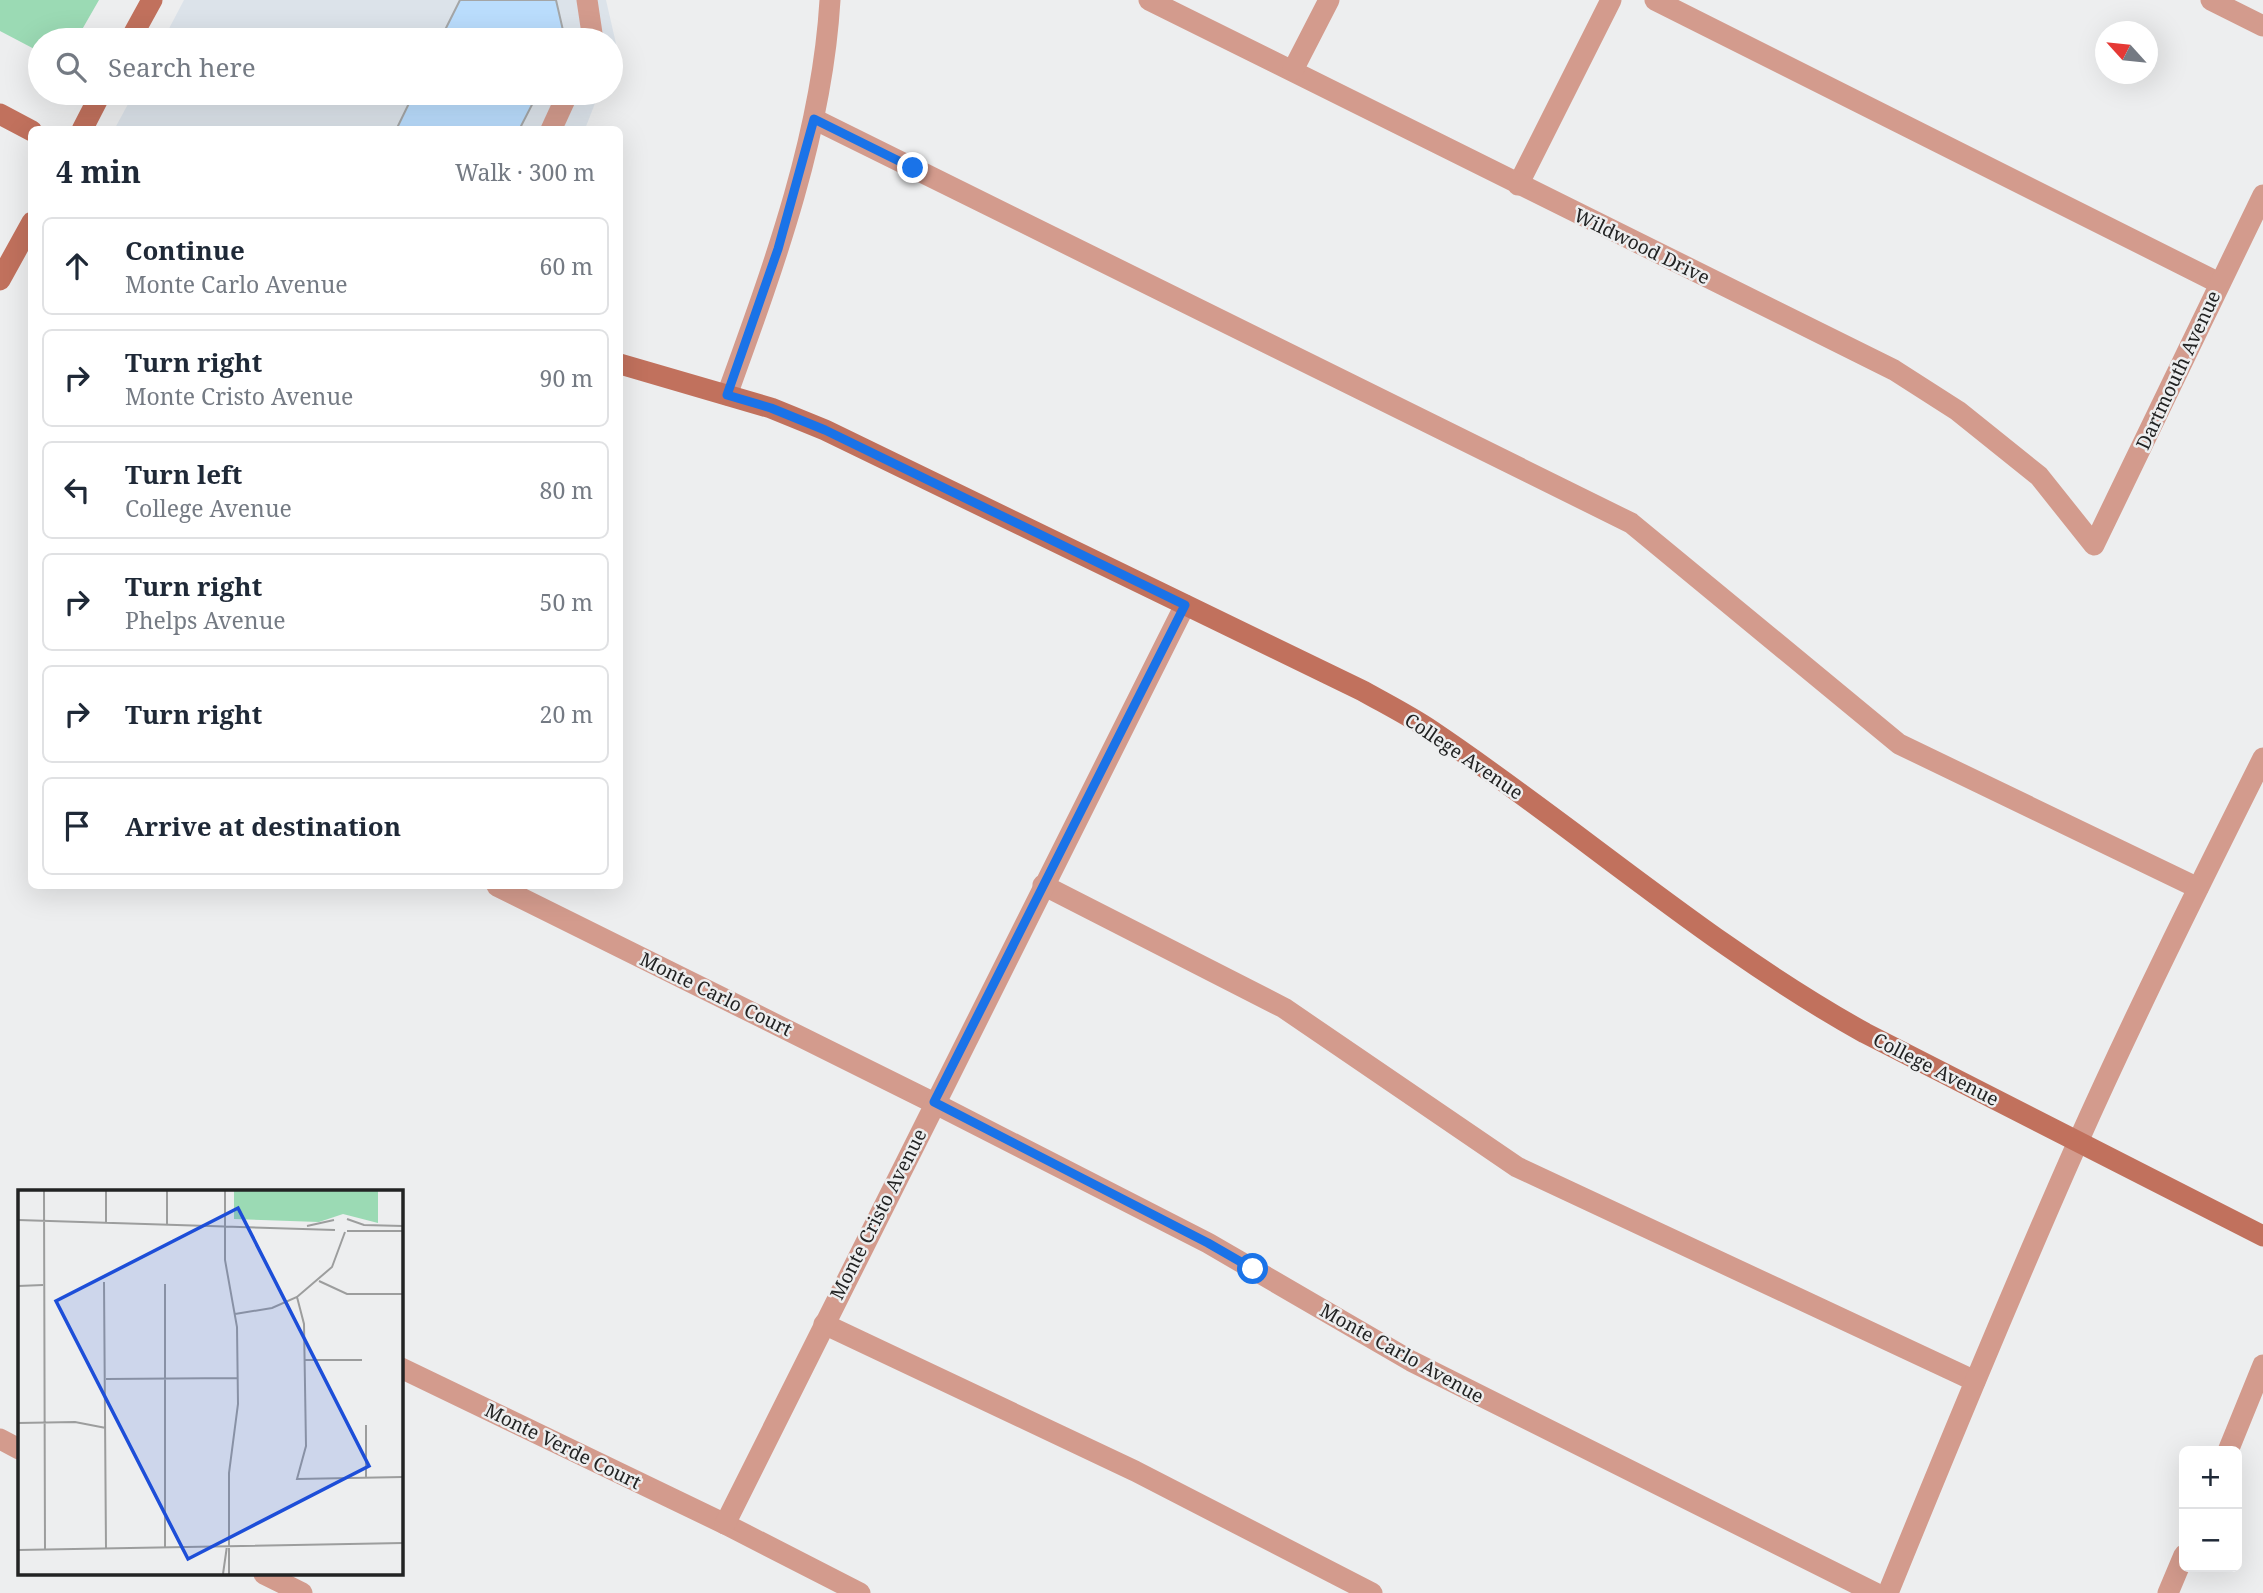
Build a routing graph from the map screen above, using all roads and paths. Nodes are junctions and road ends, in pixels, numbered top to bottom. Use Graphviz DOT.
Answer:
graph roads {
  1 [pos="152,0"];
  2 [pos="587,0"];
  3 [pos="830,0"];
  4 [pos="1149,0"];
  5 [pos="1329,0"];
  6 [pos="1611,0"];
  7 [pos="1655,0"];
  8 [pos="2211,0"];
  9 [pos="2263,26"];
  10 [pos="137,28"];
  11 [pos="591,28"];
  12 [pos="1293,70"];
  13 [pos="95,105"];
  14 [pos="562,105"];
  15 [pos="0,114"];
  16 [pos="814,119"];
  17 [pos="84,126"];
  18 [pos="553,126"];
  19 [pos="28,129"];
  20 [pos="1518,185"];
  21 [pos="2263,195"];
  22 [pos="28,229"];
  23 [pos="0,280"];
  24 [pos="2219,283"];
  25 [pos="623,366"];
  26 [pos="727,395"];
  27 [pos="2094,545"];
  28 [pos="1185,605"];
  29 [pos="2263,758"];
  30 [pos="1044,885"];
  31 [pos="2198,888"];
  32 [pos="503,889"];
  33 [pos="934,1102"];
  34 [pos="2078,1142"];
  35 [pos="2263,1236"];
  36 [pos="824,1324"];
  37 [pos="2263,1365"];
  38 [pos="402,1368"];
  39 [pos="1975,1381"];
  40 [pos="0,1439"];
  41 [pos="2230,1446"];
  42 [pos="18,1448"];
  43 [pos="725,1524"];
  44 [pos="2179,1567"];
  45 [pos="268,1576"];
  46 [pos="302,1593"];
  47 [pos="860,1593"];
  48 [pos="1372,1593"];
  49 [pos="1875,1593"];
  50 [pos="1888,1593"];
  51 [pos="2168,1593"];
  1 -- 10 [label="street"];
  2 -- 11 [label="street"];
  3 -- 16 [label="street"];
  4 -- 12 [label="street, Wildwood Drive"];
  5 -- 12 [label="street"];
  6 -- 20 [label="street"];
  7 -- 24 [label="street"];
  8 -- 9 [label="street"];
  12 -- 20 [label="street, Wildwood Drive"];
  13 -- 17 [label="street"];
  14 -- 18 [label="street"];
  15 -- 19 [label="street"];
  16 -- 26 [label="street"];
  16 -- 31 [label="street"];
  20 -- 27 [label="street, Wildwood Drive"];
  21 -- 24 [label="street, Dartmouth Avenue"];
  22 -- 23 [label="street"];
  24 -- 27 [label="street, Dartmouth Avenue"];
  25 -- 26 [label="street, College Avenue"];
  26 -- 28 [label="street, College Avenue"];
  28 -- 30 [label="street, Monte Cristo Avenue"];
  28 -- 34 [label="street, College Avenue"];
  29 -- 31 [label="street"];
  30 -- 33 [label="street, Monte Cristo Avenue"];
  30 -- 39 [label="street"];
  31 -- 34 [label="street"];
  32 -- 33 [label="street, Monte Carlo Court"];
  33 -- 36 [label="street, Monte Cristo Avenue"];
  33 -- 49 [label="street, Monte Carlo Avenue"];
  34 -- 35 [label="street, College Avenue"];
  34 -- 39 [label="street"];
  36 -- 43 [label="street, Monte Cristo Avenue"];
  36 -- 48 [label="street"];
  37 -- 41 [label="street"];
  38 -- 43 [label="street, Monte Verde Court"];
  39 -- 50 [label="street"];
  40 -- 42 [label="street"];
  43 -- 47 [label="street, Monte Verde Court"];
  44 -- 51 [label="street"];
  45 -- 46 [label="street"];
}
